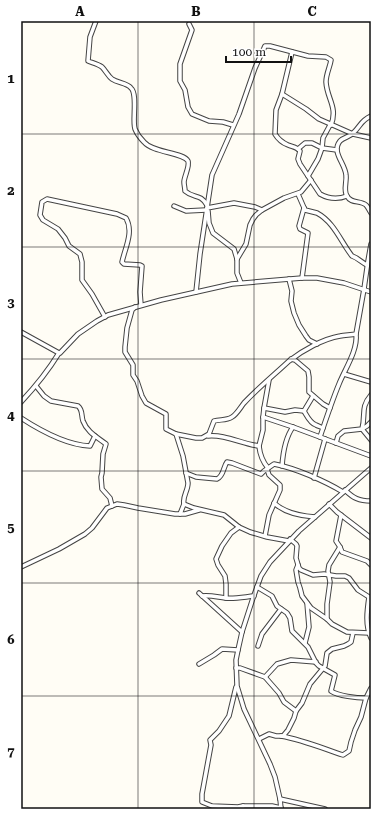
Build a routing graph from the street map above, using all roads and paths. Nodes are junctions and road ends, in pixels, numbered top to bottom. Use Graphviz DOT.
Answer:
graph roads {
  1 [pos="96,21"];
  2 [pos="189,24"];
  3 [pos="292,52"];
  4 [pos="282,94"];
  5 [pos="371,116"];
  6 [pos="234,125"];
  7 [pos="331,125"];
  8 [pos="353,134"];
  9 [pos="371,138"];
  10 [pos="298,148"];
  11 [pos="322,148"];
  12 [pos="337,150"];
  13 [pos="308,176"];
  14 [pos="311,180"];
  15 [pos="298,194"];
  16 [pos="347,196"];
  17 [pos="371,205"];
  18 [pos="174,206"];
  19 [pos="207,208"];
  20 [pos="304,208"];
  21 [pos="262,210"];
  22 [pos="370,211"];
  23 [pos="371,244"];
  24 [pos="237,259"];
  25 [pos="367,265"];
  26 [pos="302,278"];
  27 [pos="289,279"];
  28 [pos="241,283"];
  29 [pos="364,289"];
  30 [pos="196,292"];
  31 [pos="371,292"];
  32 [pos="141,305"];
  33 [pos="135,307"];
  34 [pos="105,317"];
  35 [pos="21,332"];
  36 [pos="356,334"];
  37 [pos="317,344"];
  38 [pos="59,353"];
  39 [pos="291,359"];
  40 [pos="344,374"];
  41 [pos="269,379"];
  42 [pos="371,382"];
  43 [pos="36,386"];
  44 [pos="371,395"];
  45 [pos="313,396"];
  46 [pos="21,402"];
  47 [pos="264,408"];
  48 [pos="330,408"];
  49 [pos="304,411"];
  50 [pos="263,417"];
  51 [pos="21,418"];
  52 [pos="371,422"];
  53 [pos="294,427"];
  54 [pos="323,428"];
  55 [pos="362,429"];
  56 [pos="176,434"];
  57 [pos="95,436"];
  58 [pos="204,436"];
  59 [pos="320,437"];
  60 [pos="325,439"];
  61 [pos="371,440"];
  62 [pos="336,443"];
  63 [pos="259,446"];
  64 [pos="371,456"];
  65 [pos="282,466"];
  66 [pos="267,468"];
  67 [pos="371,468"];
  68 [pos="186,473"];
  69 [pos="314,478"];
  70 [pos="344,491"];
  71 [pos="371,501"];
  72 [pos="274,503"];
  73 [pos="184,504"];
  74 [pos="329,504"];
  75 [pos="112,506"];
  76 [pos="200,509"];
  77 [pos="180,514"];
  78 [pos="341,515"];
  79 [pos="315,517"];
  80 [pos="239,527"];
  81 [pos="265,536"];
  82 [pos="371,538"];
  83 [pos="290,540"];
  84 [pos="340,548"];
  85 [pos="298,565"];
  86 [pos="371,565"];
  87 [pos="21,567"];
  88 [pos="329,574"];
  89 [pos="257,587"];
  90 [pos="199,593"];
  91 [pos="202,596"];
  92 [pos="254,596"];
  93 [pos="370,597"];
  94 [pos="226,598"];
  95 [pos="307,602"];
  96 [pos="281,609"];
  97 [pos="327,619"];
  98 [pos="242,632"];
  99 [pos="353,632"];
  100 [pos="369,632"];
  101 [pos="371,638"];
  102 [pos="305,643"];
  103 [pos="258,646"];
  104 [pos="238,650"];
  105 [pos="316,662"];
  106 [pos="199,664"];
  107 [pos="236,668"];
  108 [pos="323,668"];
  109 [pos="265,678"];
  110 [pos="237,686"];
  111 [pos="371,688"];
  112 [pos="366,698"];
  113 [pos="296,711"];
  114 [pos="280,736"];
  115 [pos="259,739"];
  116 [pos="280,799"];
  117 [pos="243,808"];
  118 [pos="281,809"];
  119 [pos="325,809"];
  1 -- 19 [label="street"];
  2 -- 6 [label="street"];
  3 -- 4 [label="street"];
  3 -- 6 [label="street"];
  3 -- 7 [label="street"];
  4 -- 7 [label="street"];
  4 -- 10 [label="street"];
  5 -- 8 [label="street"];
  6 -- 19 [label="street"];
  7 -- 8 [label="street"];
  7 -- 11 [label="street"];
  8 -- 9 [label="street"];
  8 -- 12 [label="street"];
  10 -- 11 [label="street"];
  10 -- 13 [label="street"];
  11 -- 12 [label="street"];
  11 -- 13 [label="street"];
  12 -- 16 [label="street"];
  13 -- 14 [label="street"];
  14 -- 15 [label="street"];
  14 -- 16 [label="street"];
  15 -- 20 [label="street"];
  15 -- 21 [label="street"];
  16 -- 22 [label="street"];
  17 -- 22 [label="street"];
  18 -- 19 [label="street"];
  19 -- 21 [label="street"];
  19 -- 24 [label="street"];
  19 -- 30 [label="street"];
  20 -- 25 [label="street"];
  20 -- 26 [label="street"];
  21 -- 24 [label="street"];
  23 -- 25 [label="street"];
  24 -- 28 [label="street"];
  25 -- 29 [label="street"];
  26 -- 27 [label="street"];
  26 -- 29 [label="street"];
  27 -- 28 [label="street"];
  27 -- 37 [label="street"];
  28 -- 30 [label="street"];
  29 -- 31 [label="street"];
  29 -- 36 [label="street"];
  30 -- 32 [label="street"];
  32 -- 33 [label="street"];
  32 -- 34 [label="street"];
  33 -- 34 [label="street"];
  33 -- 56 [label="street"];
  34 -- 38 [label="street"];
  35 -- 38 [label="street"];
  36 -- 37 [label="street"];
  36 -- 40 [label="street"];
  37 -- 39 [label="street"];
  38 -- 43 [label="street"];
  39 -- 41 [label="street"];
  39 -- 45 [label="street"];
  40 -- 42 [label="street"];
  40 -- 48 [label="street"];
  41 -- 47 [label="street"];
  41 -- 58 [label="street"];
  43 -- 46 [label="street"];
  43 -- 57 [label="street"];
  44 -- 55 [label="street"];
  45 -- 48 [label="street"];
  45 -- 49 [label="street"];
  47 -- 49 [label="street"];
  47 -- 50 [label="street"];
  48 -- 54 [label="street"];
  49 -- 54 [label="street"];
  50 -- 53 [label="street"];
  50 -- 63 [label="street"];
  51 -- 57 [label="street"];
  52 -- 55 [label="street"];
  53 -- 59 [label="street"];
  53 -- 65 [label="street"];
  54 -- 59 [label="street"];
  55 -- 61 [label="street"];
  55 -- 62 [label="street"];
  56 -- 58 [label="street"];
  56 -- 68 [label="street"];
  57 -- 75 [label="street"];
  58 -- 63 [label="street"];
  59 -- 60 [label="street"];
  60 -- 62 [label="street"];
  60 -- 69 [label="street"];
  62 -- 64 [label="street"];
  63 -- 66 [label="street"];
  65 -- 66 [label="street"];
  65 -- 69 [label="street"];
  66 -- 68 [label="street"];
  66 -- 72 [label="street"];
  67 -- 70 [label="street"];
  68 -- 73 [label="street"];
  69 -- 70 [label="street"];
  70 -- 71 [label="street"];
  70 -- 74 [label="street"];
  72 -- 79 [label="street"];
  72 -- 81 [label="street"];
  73 -- 76 [label="street"];
  73 -- 77 [label="street"];
  74 -- 78 [label="street"];
  74 -- 79 [label="street"];
  75 -- 77 [label="street"];
  75 -- 87 [label="street"];
  76 -- 77 [label="street"];
  76 -- 80 [label="street"];
  78 -- 82 [label="street"];
  78 -- 84 [label="street"];
  79 -- 83 [label="street"];
  80 -- 81 [label="street"];
  80 -- 94 [label="street"];
  81 -- 83 [label="street"];
  83 -- 85 [label="street"];
  83 -- 89 [label="street"];
  84 -- 86 [label="street"];
  84 -- 88 [label="street"];
  85 -- 88 [label="street"];
  85 -- 95 [label="street"];
  88 -- 93 [label="street"];
  88 -- 97 [label="street"];
  89 -- 92 [label="street"];
  89 -- 96 [label="street"];
  90 -- 91 [label="street"];
  91 -- 94 [label="street"];
  91 -- 98 [label="street"];
  92 -- 94 [label="street"];
  92 -- 98 [label="street"];
  93 -- 100 [label="street"];
  95 -- 97 [label="street"];
  95 -- 102 [label="street"];
  96 -- 102 [label="street"];
  96 -- 103 [label="street"];
  97 -- 99 [label="street"];
  98 -- 104 [label="street"];
  99 -- 100 [label="street"];
  99 -- 108 [label="street"];
  100 -- 101 [label="street"];
  102 -- 105 [label="street"];
  104 -- 106 [label="street"];
  104 -- 107 [label="street"];
  105 -- 108 [label="street"];
  105 -- 109 [label="street"];
  107 -- 109 [label="street"];
  107 -- 110 [label="street"];
  108 -- 112 [label="street"];
  108 -- 113 [label="street"];
  109 -- 113 [label="street"];
  110 -- 115 [label="street"];
  110 -- 117 [label="street"];
  111 -- 112 [label="street"];
  112 -- 114 [label="street"];
  113 -- 114 [label="street"];
  114 -- 115 [label="street"];
  115 -- 116 [label="street"];
  116 -- 118 [label="street"];
  116 -- 119 [label="street"];
  117 -- 118 [label="street"];
}
